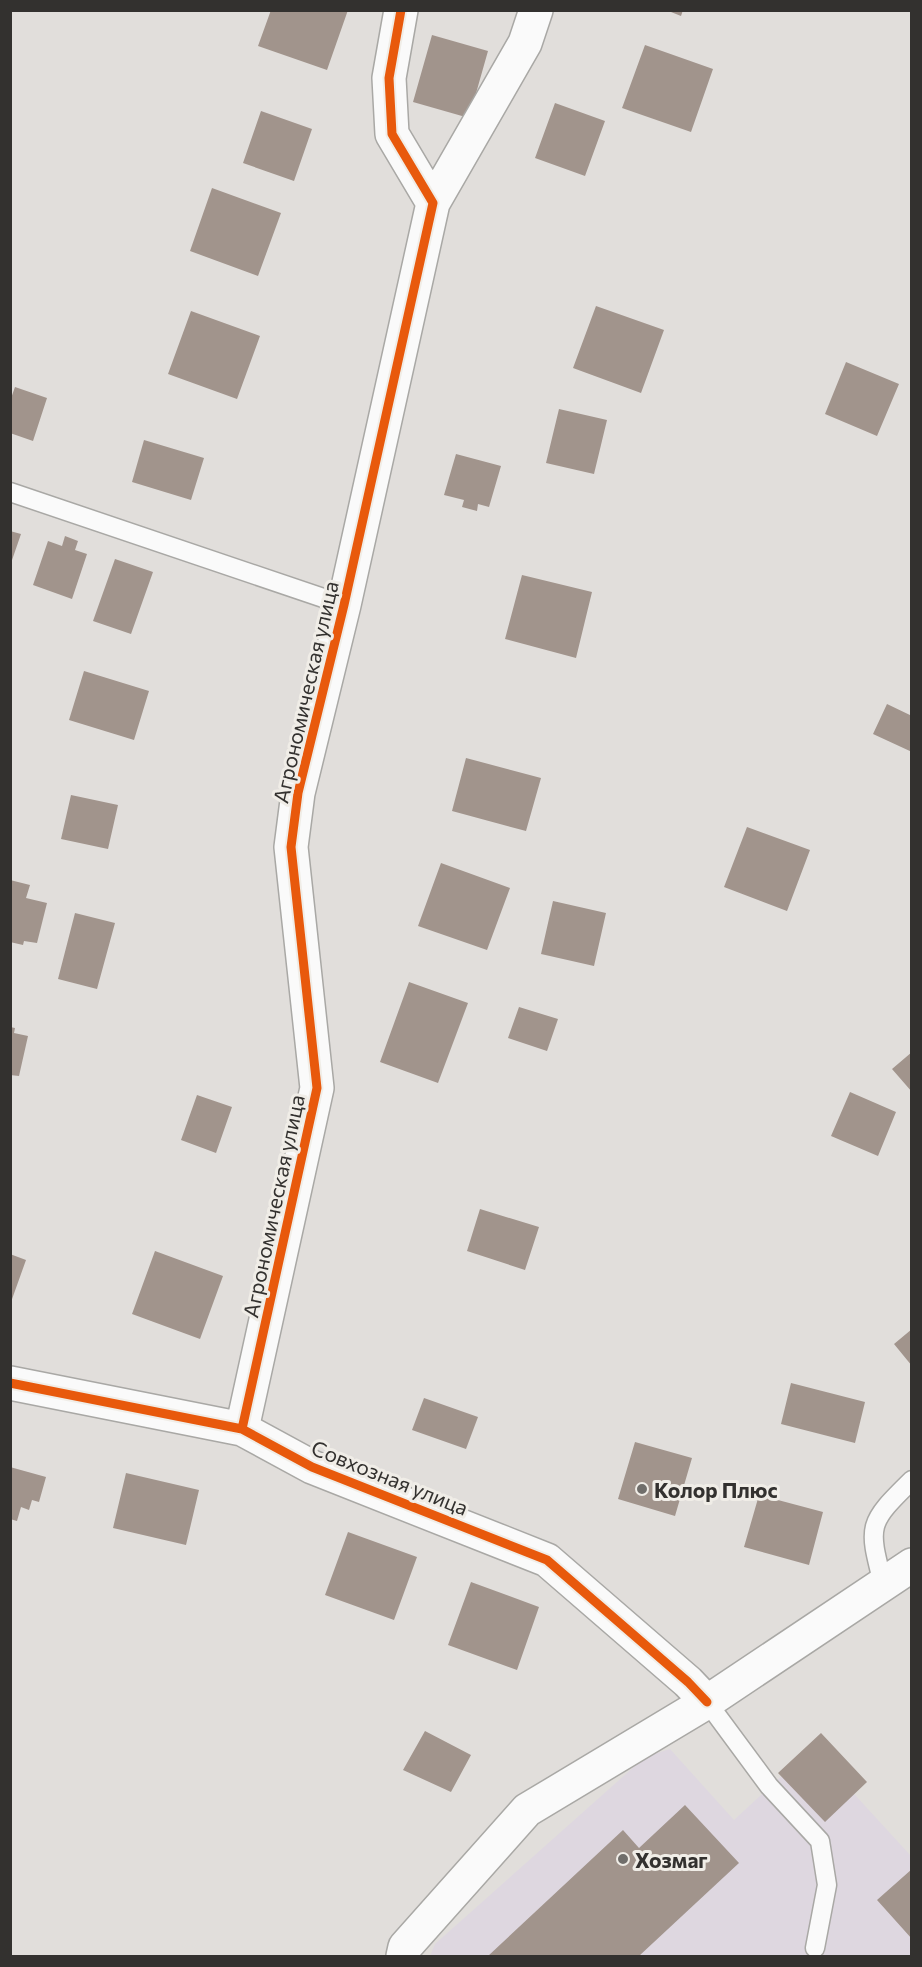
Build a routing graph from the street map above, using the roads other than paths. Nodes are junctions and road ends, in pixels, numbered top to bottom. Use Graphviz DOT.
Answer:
graph roads {
  1 [pos="401,10"];
  2 [pos="536,10"];
  3 [pos="434,203"];
  4 [pos="10,492"];
  5 [pos="344,606"];
  6 [pos="10,1383"];
  7 [pos="242,1429"];
  8 [pos="912,1480"];
  9 [pos="912,1565"];
  10 [pos="883,1584"];
  11 [pos="707,1702"];
  12 [pos="815,1948"];
  13 [pos="403,1956"];
  1 -- 3 [label="street"];
  2 -- 3 [label="street, Агрономическая улица"];
  3 -- 5 [label="street, Агрономическая улица"];
  4 -- 5 [label="lane"];
  5 -- 7 [label="street, Агрономическая улица"];
  6 -- 7 [label="street, Совхозная улица"];
  7 -- 11 [label="street, Совхозная улица"];
  8 -- 10 [label="lane"];
  9 -- 10 [label="street"];
  10 -- 11 [label="street"];
  11 -- 12 [label="lane"];
  11 -- 13 [label="street"];
}
